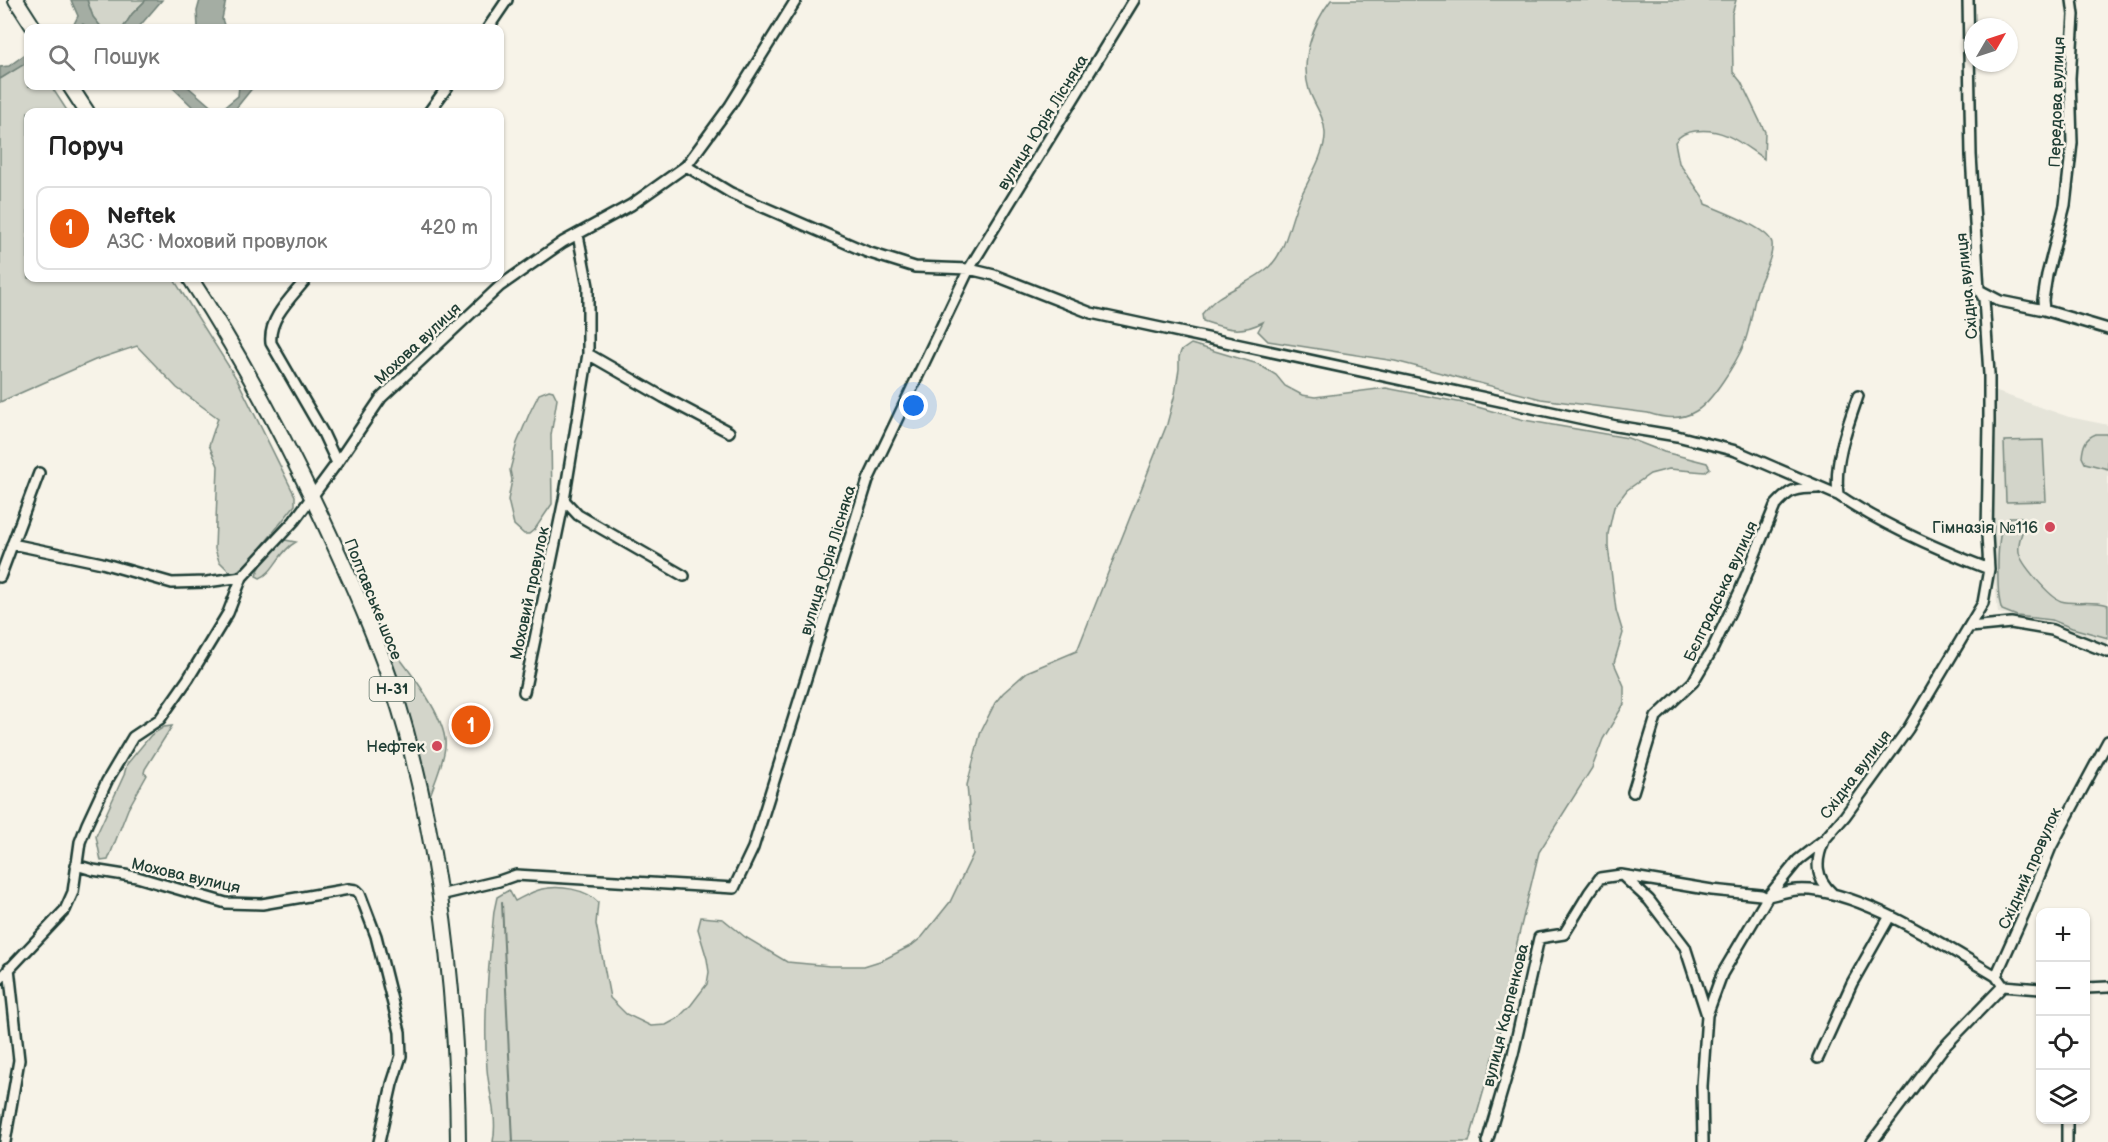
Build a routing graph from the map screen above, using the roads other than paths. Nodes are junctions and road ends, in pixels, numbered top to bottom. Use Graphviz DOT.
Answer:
graph roads {
  1 [pos="16,0"];
  2 [pos="507,0"];
  3 [pos="796,0"];
  4 [pos="1134,0"];
  5 [pos="1968,0"];
  6 [pos="2072,0"];
  7 [pos="31,24"];
  8 [pos="491,24"];
  9 [pos="73,90"];
  10 [pos="445,90"];
  11 [pos="84,108"];
  12 [pos="432,108"];
  13 [pos="686,166"];
  14 [pos="578,235"];
  15 [pos="969,269"];
  16 [pos="192,282"];
  17 [pos="304,282"];
  18 [pos="1979,290"];
  19 [pos="2044,310"];
  20 [pos="2108,329"];
  21 [pos="588,354"];
  22 [pos="1858,396"];
  23 [pos="729,432"];
  24 [pos="337,463"];
  25 [pos="39,473"];
  26 [pos="1819,488"];
  27 [pos="311,495"];
  28 [pos="1838,495"];
  29 [pos="564,500"];
  30 [pos="12,543"];
  31 [pos="1989,569"];
  32 [pos="684,576"];
  33 [pos="0,577"];
  34 [pos="242,577"];
  35 [pos="1970,627"];
  36 [pos="2108,652"];
  37 [pos="524,692"];
  38 [pos="2108,741"];
  39 [pos="1633,792"];
  40 [pos="1825,839"];
  41 [pos="76,865"];
  42 [pos="1622,875"];
  43 [pos="1832,893"];
  44 [pos="440,895"];
  45 [pos="1768,897"];
  46 [pos="1890,916"];
  47 [pos="9,968"];
  48 [pos="1996,976"];
  49 [pos="0,979"];
  50 [pos="2003,986"];
  51 [pos="2108,987"];
  52 [pos="2090,988"];
  53 [pos="2036,989"];
  54 [pos="1707,1014"];
  55 [pos="1818,1058"];
  56 [pos="2067,1124"];
  57 [pos="5,1142"];
  58 [pos="379,1142"];
  59 [pos="458,1142"];
  60 [pos="1487,1142"];
  61 [pos="1703,1142"];
  62 [pos="1872,1142"];
  63 [pos="2067,1142"];
  1 -- 7 [label="main road"];
  2 -- 8 [label="street"];
  3 -- 13 [label="street, Мохова вулиця"];
  4 -- 15 [label="street, вулиця Юрія Лісняка"];
  5 -- 18 [label="street, Східна вулиця"];
  6 -- 19 [label="street, Передова вулиця"];
  9 -- 11 [label="main road"];
  10 -- 12 [label="street"];
  13 -- 14 [label="street, Мохова вулиця"];
  13 -- 15 [label="street"];
  14 -- 21 [label="street, Моховий провулок"];
  14 -- 24 [label="street, Мохова вулиця"];
  15 -- 26 [label="street"];
  15 -- 44 [label="street, вулиця Юрія Лісняка"];
  16 -- 27 [label="main road, Полтавське шосе / Н-31"];
  17 -- 24 [label="street"];
  18 -- 19 [label="street"];
  18 -- 31 [label="street, Східна вулиця"];
  19 -- 20 [label="street"];
  21 -- 23 [label="street"];
  21 -- 29 [label="street, Моховий провулок"];
  22 -- 28 [label="street"];
  24 -- 27 [label="street, Мохова вулиця"];
  25 -- 30 [label="street"];
  26 -- 28 [label="street"];
  26 -- 39 [label="street, Бєлградська вулиця"];
  27 -- 34 [label="street, Мохова вулиця"];
  27 -- 44 [label="main road, Полтавське шосе / Н-31"];
  28 -- 31 [label="street"];
  29 -- 32 [label="street"];
  29 -- 37 [label="street, Моховий провулок"];
  30 -- 33 [label="street"];
  30 -- 34 [label="street"];
  31 -- 35 [label="street, Східна вулиця"];
  34 -- 41 [label="street, Мохова вулиця"];
  35 -- 36 [label="street"];
  35 -- 40 [label="street, Східна вулиця"];
  38 -- 48 [label="street, Східний провулок"];
  40 -- 43 [label="street"];
  40 -- 45 [label="street, Східна вулиця"];
  41 -- 47 [label="street, Мохова вулиця"];
  41 -- 58 [label="street, Мохова вулиця"];
  42 -- 45 [label="street, вулиця Карпенкова"];
  42 -- 54 [label="street"];
  42 -- 60 [label="street, вулиця Карпенкова"];
  43 -- 45 [label="street"];
  43 -- 46 [label="street"];
  44 -- 59 [label="main road, Полтавське шосе / Н-31"];
  45 -- 54 [label="street, Східна вулиця"];
  46 -- 48 [label="street"];
  46 -- 55 [label="street"];
  47 -- 49 [label="street, Мохова вулиця"];
  47 -- 57 [label="street"];
  48 -- 50 [label="street"];
  50 -- 53 [label="street"];
  50 -- 62 [label="street"];
  51 -- 52 [label="street"];
  54 -- 61 [label="street"];
  56 -- 63 [label="street"];
}
